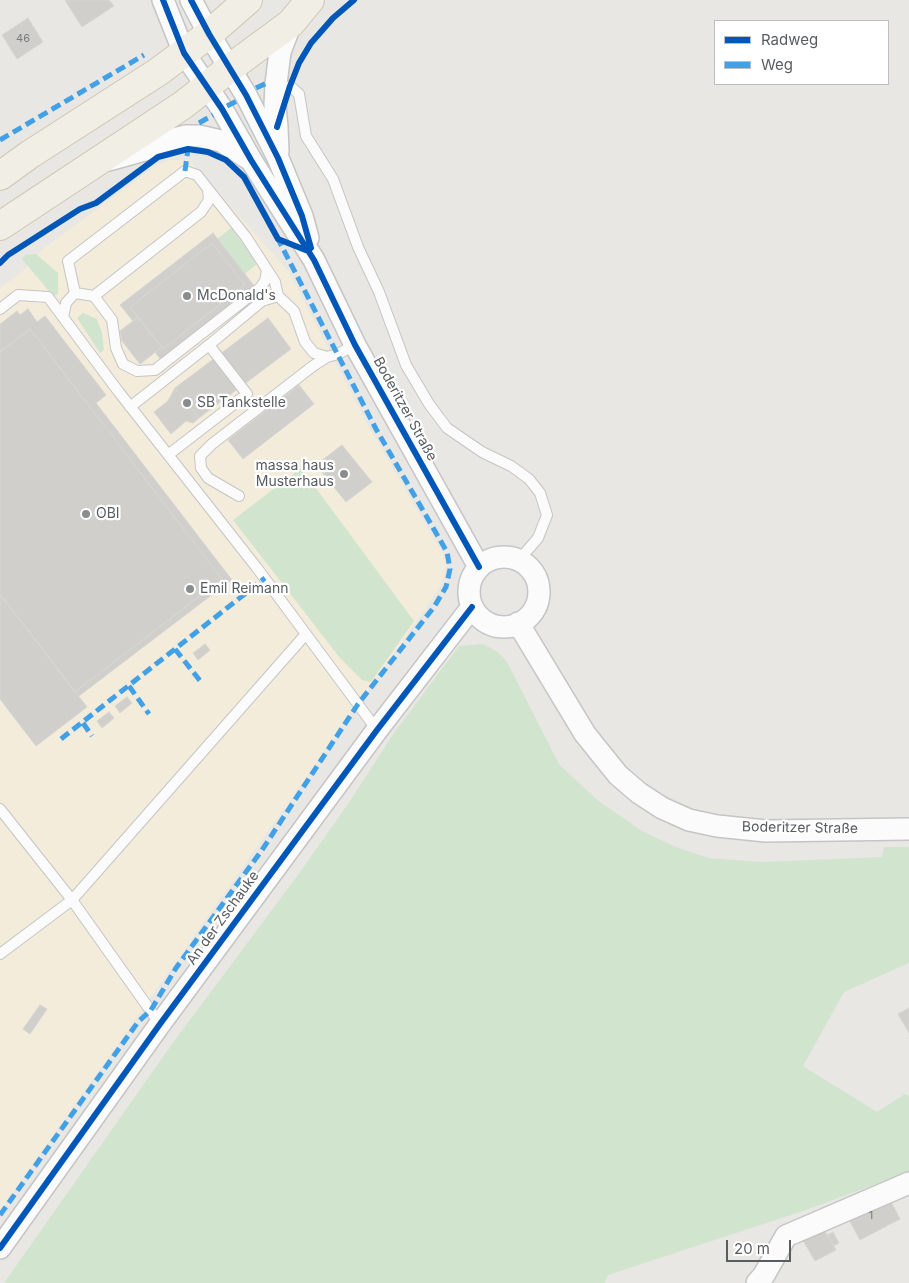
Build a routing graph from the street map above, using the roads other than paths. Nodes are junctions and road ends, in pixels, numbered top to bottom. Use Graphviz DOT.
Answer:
graph roads {
  1 [pos="163,0"];
  2 [pos="191,0"];
  3 [pos="248,0"];
  4 [pos="310,0"];
  5 [pos="291,23"];
  6 [pos="209,34"];
  7 [pos="184,53"];
  8 [pos="230,68"];
  9 [pos="207,86"];
  10 [pos="290,86"];
  11 [pos="278,158"];
  12 [pos="251,160"];
  13 [pos="95,164"];
  14 [pos="0,176"];
  15 [pos="208,189"];
  16 [pos="0,226"];
  17 [pos="314,260"];
  18 [pos="267,270"];
  19 [pos="76,294"];
  20 [pos="94,296"];
  21 [pos="278,296"];
  22 [pos="0,309"];
  23 [pos="63,317"];
  24 [pos="209,345"];
  25 [pos="355,345"];
  26 [pos="327,357"];
  27 [pos="130,407"];
  28 [pos="168,455"];
  29 [pos="239,496"];
  30 [pos="518,560"];
  31 [pos="479,567"];
  32 [pos="472,607"];
  33 [pos="518,624"];
  34 [pos="306,634"];
  35 [pos="377,730"];
  36 [pos="0,809"];
  37 [pos="909,829"];
  38 [pos="72,900"];
  39 [pos="0,954"];
  40 [pos="160,1024"];
  41 [pos="909,1182"];
  42 [pos="0,1248"];
  43 [pos="757,1283"];
  1 -- 7 [label="street, Boderitzer Straße"];
  2 -- 6 [label="street, Boderitzer Straße"];
  3 -- 6 [label="main road"];
  4 -- 5 [label="main road"];
  5 -- 8 [label="main road"];
  5 -- 11 [label="street, Boderitzer Straße"];
  6 -- 7 [label="main road"];
  6 -- 8 [label="street, Boderitzer Straße"];
  7 -- 9 [label="street, Boderitzer Straße"];
  7 -- 14 [label="main road"];
  8 -- 9 [label="main road"];
  8 -- 11 [label="street, Boderitzer Straße"];
  9 -- 12 [label="street, Boderitzer Straße"];
  9 -- 13 [label="main road"];
  10 -- 30 [label="lane"];
  11 -- 17 [label="street, Boderitzer Straße"];
  12 -- 13 [label="street, Boderitzer Straße"];
  12 -- 17 [label="street, Boderitzer Straße"];
  13 -- 16 [label="main road"];
  15 -- 18 [label="lane"];
  15 -- 19 [label="lane"];
  15 -- 20 [label="lane"];
  17 -- 25 [label="street, Boderitzer Straße"];
  18 -- 20 [label="lane"];
  18 -- 21 [label="lane"];
  19 -- 20 [label="lane"];
  19 -- 23 [label="lane"];
  21 -- 24 [label="lane"];
  21 -- 26 [label="lane"];
  22 -- 23 [label="lane"];
  23 -- 27 [label="lane"];
  24 -- 27 [label="lane"];
  24 -- 28 [label="lane"];
  25 -- 26 [label="lane"];
  25 -- 31 [label="street, Boderitzer Straße"];
  26 -- 29 [label="lane"];
  27 -- 28 [label="lane"];
  28 -- 34 [label="lane"];
  30 -- 31 [label="street"];
  30 -- 33 [label="street"];
  31 -- 32 [label="street"];
  32 -- 33 [label="street"];
  32 -- 35 [label="street, An der Zschauke"];
  33 -- 37 [label="street, Boderitzer Straße"];
  34 -- 35 [label="lane"];
  34 -- 38 [label="lane"];
  35 -- 40 [label="street, An der Zschauke"];
  36 -- 38 [label="lane"];
  38 -- 39 [label="lane"];
  38 -- 40 [label="lane"];
  40 -- 42 [label="street, An der Zschauke"];
  41 -- 43 [label="street"];
}
